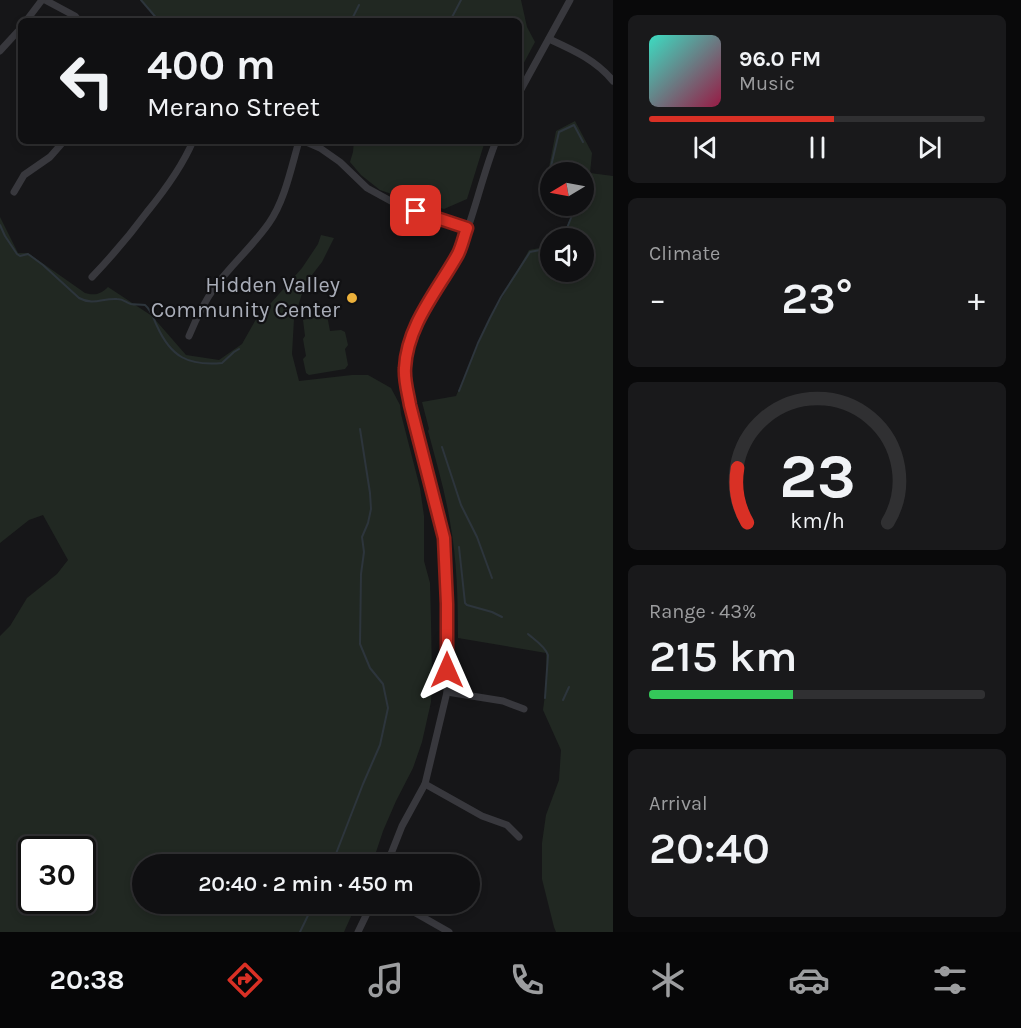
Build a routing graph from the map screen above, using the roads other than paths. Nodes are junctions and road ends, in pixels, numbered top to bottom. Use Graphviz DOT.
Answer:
graph roads {
  1 [pos="44,0"];
  2 [pos="570,0"];
  3 [pos="29,18"];
  4 [pos="77,18"];
  5 [pos="18,31"];
  6 [pos="549,39"];
  7 [pos="0,51"];
  8 [pos="613,81"];
  9 [pos="522,88"];
  10 [pos="61,144"];
  11 [pos="192,144"];
  12 [pos="298,144"];
  13 [pos="311,144"];
  14 [pos="495,144"];
  15 [pos="14,192"];
  16 [pos="467,228"];
  17 [pos="92,277"];
  18 [pos="189,336"];
  19 [pos="447,692"];
  20 [pos="525,709"];
  21 [pos="425,784"];
  22 [pos="519,837"];
  23 [pos="391,854"];
  24 [pos="367,914"];
  25 [pos="417,914"];
  26 [pos="358,932"];
  27 [pos="449,932"];
  1 -- 3 [label="street"];
  1 -- 4 [label="street"];
  2 -- 6 [label="street"];
  5 -- 7 [label="street"];
  6 -- 8 [label="street"];
  6 -- 9 [label="street"];
  10 -- 15 [label="street"];
  11 -- 17 [label="street"];
  12 -- 18 [label="street"];
  13 -- 16 [label="street"];
  14 -- 16 [label="street"];
  16 -- 19 [label="street"];
  19 -- 20 [label="street"];
  19 -- 21 [label="street"];
  21 -- 22 [label="street"];
  21 -- 23 [label="street"];
  24 -- 26 [label="street"];
  25 -- 27 [label="street"];
}
